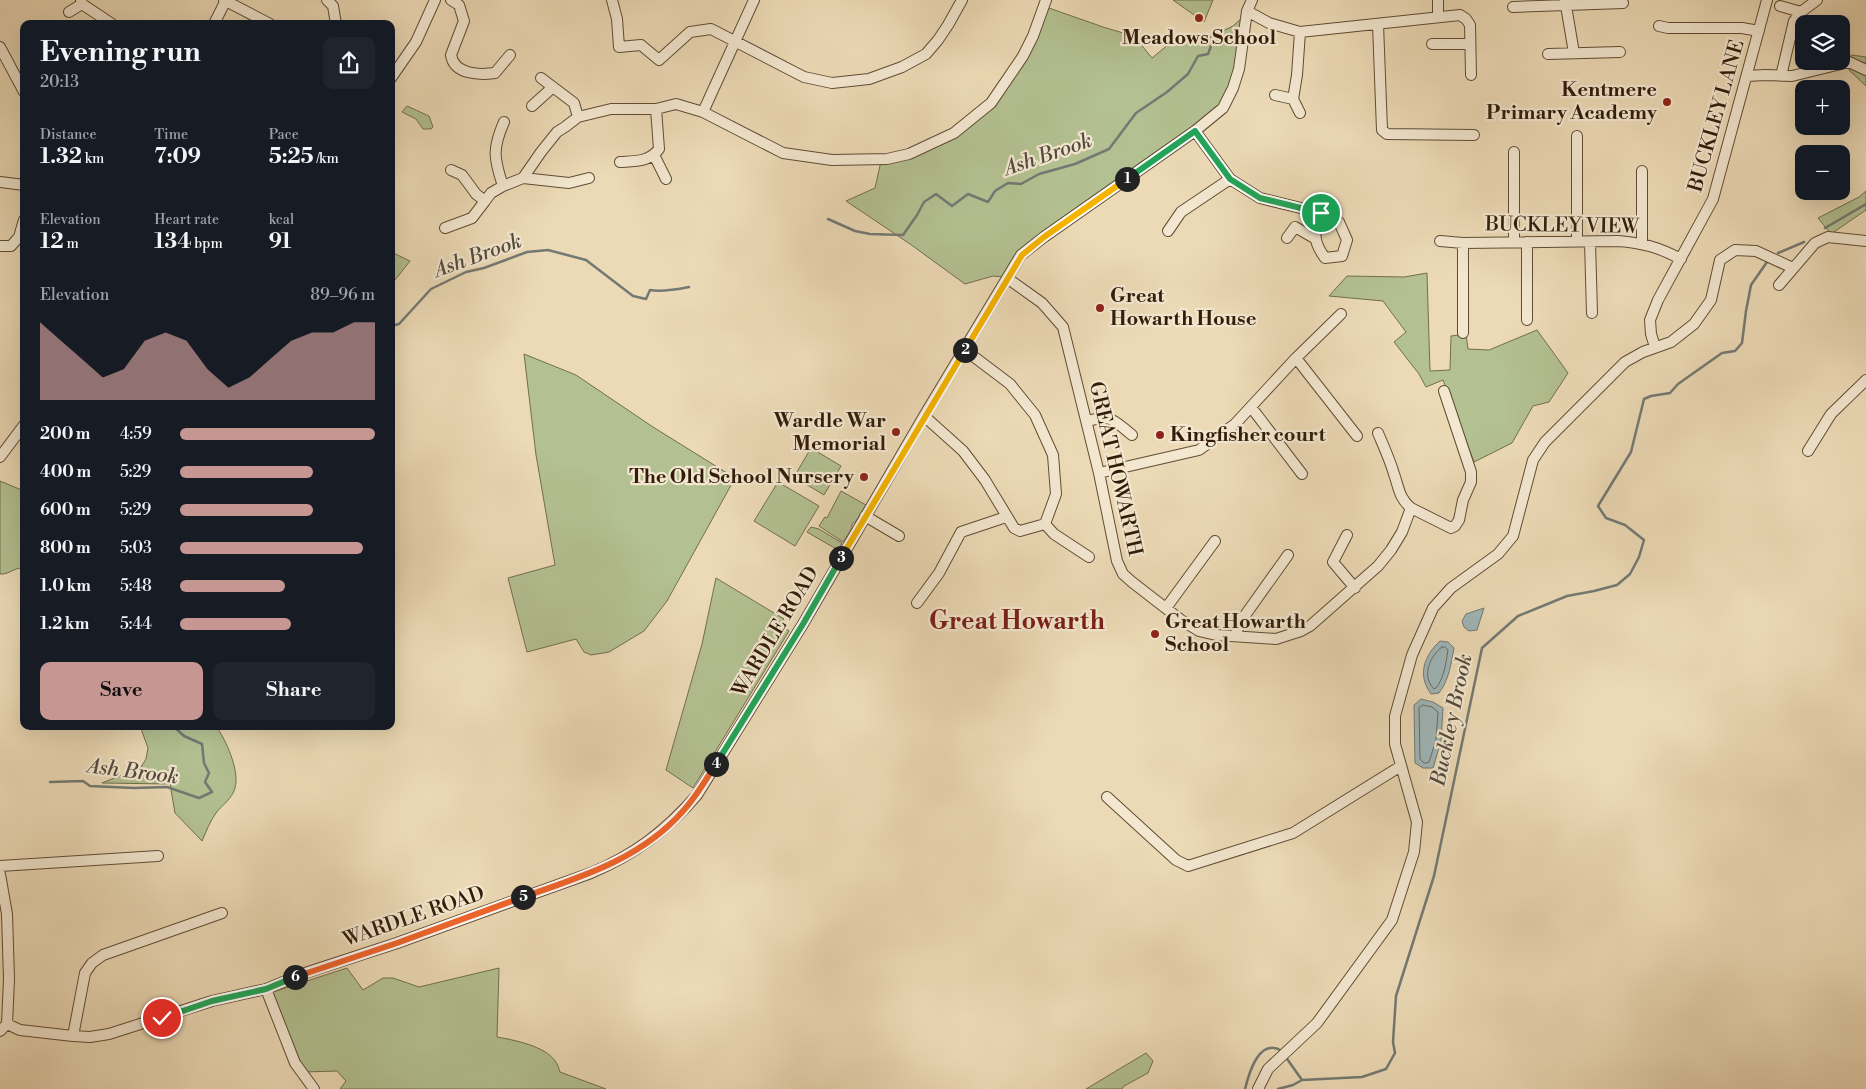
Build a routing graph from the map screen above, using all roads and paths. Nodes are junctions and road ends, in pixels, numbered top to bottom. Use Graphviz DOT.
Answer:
graph roads {
  1 [pos="225,0"];
  2 [pos="327,0"];
  3 [pos="435,0"];
  4 [pos="451,0"];
  5 [pos="612,0"];
  6 [pos="754,0"];
  7 [pos="962,0"];
  8 [pos="1046,0"];
  9 [pos="1252,0"];
  10 [pos="1438,0"];
  11 [pos="1767,0"];
  12 [pos="1817,0"];
  13 [pos="81,2"];
  14 [pos="1565,2"];
  15 [pos="1622,3"];
  16 [pos="1780,6"];
  17 [pos="1514,7"];
  18 [pos="1247,11"];
  19 [pos="69,12"];
  20 [pos="1801,12"];
  21 [pos="1438,18"];
  22 [pos="106,20"];
  23 [pos="216,20"];
  24 [pos="262,20"];
  25 [pos="335,20"];
  26 [pos="1378,24"];
  27 [pos="1659,26"];
  28 [pos="1759,31"];
  29 [pos="1300,32"];
  30 [pos="735,42"];
  31 [pos="1432,44"];
  32 [pos="1470,44"];
  33 [pos="0,47"];
  34 [pos="1620,52"];
  35 [pos="1574,53"];
  36 [pos="1548,54"];
  37 [pos="510,55"];
  38 [pos="1865,68"];
  39 [pos="395,72"];
  40 [pos="1471,75"];
  41 [pos="1746,76"];
  42 [pos="1781,76"];
  43 [pos="541,78"];
  44 [pos="20,84"];
  45 [pos="553,87"];
  46 [pos="1275,95"];
  47 [pos="1294,100"];
  48 [pos="532,106"];
  49 [pos="656,109"];
  50 [pos="703,112"];
  51 [pos="1300,113"];
  52 [pos="578,117"];
  53 [pos="504,122"];
  54 [pos="1195,131"];
  55 [pos="1474,135"];
  56 [pos="1577,136"];
  57 [pos="1514,152"];
  58 [pos="654,155"];
  59 [pos="620,162"];
  60 [pos="451,170"];
  61 [pos="1642,171"];
  62 [pos="523,178"];
  63 [pos="589,178"];
  64 [pos="666,179"];
  65 [pos="1230,179"];
  66 [pos="0,182"];
  67 [pos="20,184"];
  68 [pos="503,186"];
  69 [pos="485,201"];
  70 [pos="1321,213"];
  71 [pos="445,228"];
  72 [pos="1168,231"];
  73 [pos="20,234"];
  74 [pos="1287,238"];
  75 [pos="1316,239"];
  76 [pos="1440,241"];
  77 [pos="1577,241"];
  78 [pos="1866,241"];
  79 [pos="1514,242"];
  80 [pos="1527,242"];
  81 [pos="1590,242"];
  82 [pos="1463,243"];
  83 [pos="1642,243"];
  84 [pos="0,246"];
  85 [pos="1680,259"];
  86 [pos="1793,268"];
  87 [pos="1007,278"];
  88 [pos="1779,286"];
  89 [pos="1592,313"];
  90 [pos="1341,314"];
  91 [pos="1526,320"];
  92 [pos="1463,333"];
  93 [pos="1655,347"];
  94 [pos="965,350"];
  95 [pos="1296,358"];
  96 [pos="1866,380"];
  97 [pos="1444,391"];
  98 [pos="1251,407"];
  99 [pos="924,416"];
  100 [pos="1087,421"];
  101 [pos="20,430"];
  102 [pos="1378,433"];
  103 [pos="1132,435"];
  104 [pos="1357,436"];
  105 [pos="1808,451"];
  106 [pos="0,457"];
  107 [pos="1099,473"];
  108 [pos="1302,474"];
  109 [pos="1411,508"];
  110 [pos="866,516"];
  111 [pos="1006,517"];
  112 [pos="1045,524"];
  113 [pos="899,536"];
  114 [pos="1347,536"];
  115 [pos="1215,542"];
  116 [pos="1288,555"];
  117 [pos="1089,557"];
  118 [pos="1355,588"];
  119 [pos="917,603"];
  120 [pos="1166,608"];
  121 [pos="1236,636"];
  122 [pos="1401,766"];
  123 [pos="1107,797"];
  124 [pos="158,856"];
  125 [pos="0,866"];
  126 [pos="0,874"];
  127 [pos="222,913"];
  128 [pos="264,989"];
  129 [pos="4,1027"];
  130 [pos="73,1036"];
  131 [pos="314,1089"];
  132 [pos="1258,1089"];
  1 -- 23 [label="street"];
  1 -- 24 [label="street"];
  2 -- 25 [label="street"];
  3 -- 39 [label="street"];
  4 -- 37 [label="street"];
  5 -- 30 [label="street"];
  6 -- 30 [label="street"];
  7 -- 30 [label="street"];
  8 -- 50 [label="street"];
  9 -- 18 [label="street, WARDLE ROAD"];
  10 -- 21 [label="street"];
  11 -- 28 [label="street, BUCKLEY LANE"];
  12 -- 20 [label="street"];
  13 -- 19 [label="street"];
  13 -- 22 [label="street"];
  14 -- 15 [label="street"];
  14 -- 17 [label="street"];
  14 -- 35 [label="street"];
  16 -- 20 [label="street"];
  18 -- 29 [label="street"];
  18 -- 54 [label="street, WARDLE ROAD"];
  20 -- 42 [label="street"];
  21 -- 26 [label="street"];
  21 -- 32 [label="street"];
  26 -- 29 [label="street"];
  26 -- 55 [label="street"];
  27 -- 28 [label="street"];
  28 -- 41 [label="street, BUCKLEY LANE"];
  29 -- 47 [label="street"];
  30 -- 50 [label="street"];
  31 -- 32 [label="street"];
  32 -- 40 [label="street"];
  33 -- 44 [label="street"];
  34 -- 35 [label="street"];
  35 -- 36 [label="street"];
  38 -- 42 [label="street"];
  41 -- 42 [label="street"];
  41 -- 85 [label="street, BUCKLEY LANE"];
  43 -- 45 [label="street"];
  45 -- 48 [label="street"];
  45 -- 52 [label="street"];
  46 -- 47 [label="street"];
  47 -- 51 [label="street"];
  49 -- 50 [label="street"];
  49 -- 52 [label="street"];
  49 -- 58 [label="street"];
  52 -- 62 [label="street"];
  53 -- 68 [label="street"];
  54 -- 65 [label="street"];
  54 -- 87 [label="street, WARDLE ROAD"];
  56 -- 77 [label="street"];
  57 -- 79 [label="street"];
  58 -- 59 [label="street"];
  58 -- 64 [label="street"];
  60 -- 69 [label="street"];
  61 -- 83 [label="street"];
  62 -- 63 [label="street"];
  62 -- 68 [label="street"];
  65 -- 70 [label="street"];
  65 -- 72 [label="street"];
  66 -- 67 [label="street"];
  68 -- 69 [label="street"];
  69 -- 71 [label="street"];
  70 -- 75 [label="street"];
  70 -- 75 [label="street"];
  73 -- 84 [label="street"];
  74 -- 75 [label="street"];
  76 -- 82 [label="street, BUCKLEY VIEW"];
  77 -- 80 [label="street, BUCKLEY VIEW"];
  77 -- 81 [label="street, BUCKLEY VIEW"];
  78 -- 86 [label="street"];
  79 -- 80 [label="street, BUCKLEY VIEW"];
  79 -- 82 [label="street, BUCKLEY VIEW"];
  80 -- 91 [label="street"];
  81 -- 83 [label="street, BUCKLEY VIEW"];
  81 -- 89 [label="street"];
  82 -- 92 [label="street"];
  83 -- 85 [label="street, BUCKLEY VIEW"];
  85 -- 93 [label="street, BUCKLEY LANE"];
  86 -- 88 [label="street"];
  86 -- 93 [label="street"];
  87 -- 94 [label="street, WARDLE ROAD"];
  87 -- 100 [label="street, GREAT HOWARTH"];
  90 -- 95 [label="street"];
  93 -- 122 [label="street"];
  94 -- 99 [label="street, WARDLE ROAD"];
  94 -- 112 [label="street"];
  95 -- 98 [label="street"];
  95 -- 104 [label="street"];
  96 -- 105 [label="street"];
  97 -- 109 [label="street"];
  98 -- 107 [label="street"];
  98 -- 108 [label="street"];
  99 -- 110 [label="street, WARDLE ROAD"];
  99 -- 111 [label="street"];
  100 -- 103 [label="street"];
  100 -- 107 [label="street, GREAT HOWARTH"];
  101 -- 106 [label="street"];
  102 -- 109 [label="street"];
  107 -- 120 [label="street, GREAT HOWARTH"];
  109 -- 118 [label="street, GREAT HOWARTH"];
  110 -- 113 [label="street"];
  110 -- 128 [label="street, WARDLE ROAD"];
  111 -- 112 [label="street"];
  111 -- 119 [label="street"];
  112 -- 117 [label="street"];
  114 -- 118 [label="street"];
  115 -- 120 [label="street"];
  116 -- 121 [label="street"];
  118 -- 121 [label="street, GREAT HOWARTH"];
  120 -- 121 [label="street, GREAT HOWARTH"];
  122 -- 123 [label="street"];
  122 -- 132 [label="street"];
  124 -- 125 [label="street"];
  126 -- 129 [label="street"];
  127 -- 130 [label="street"];
  128 -- 130 [label="street, WARDLE ROAD"];
  128 -- 131 [label="street"];
  129 -- 130 [label="street, WARDLE ROAD"];
}
